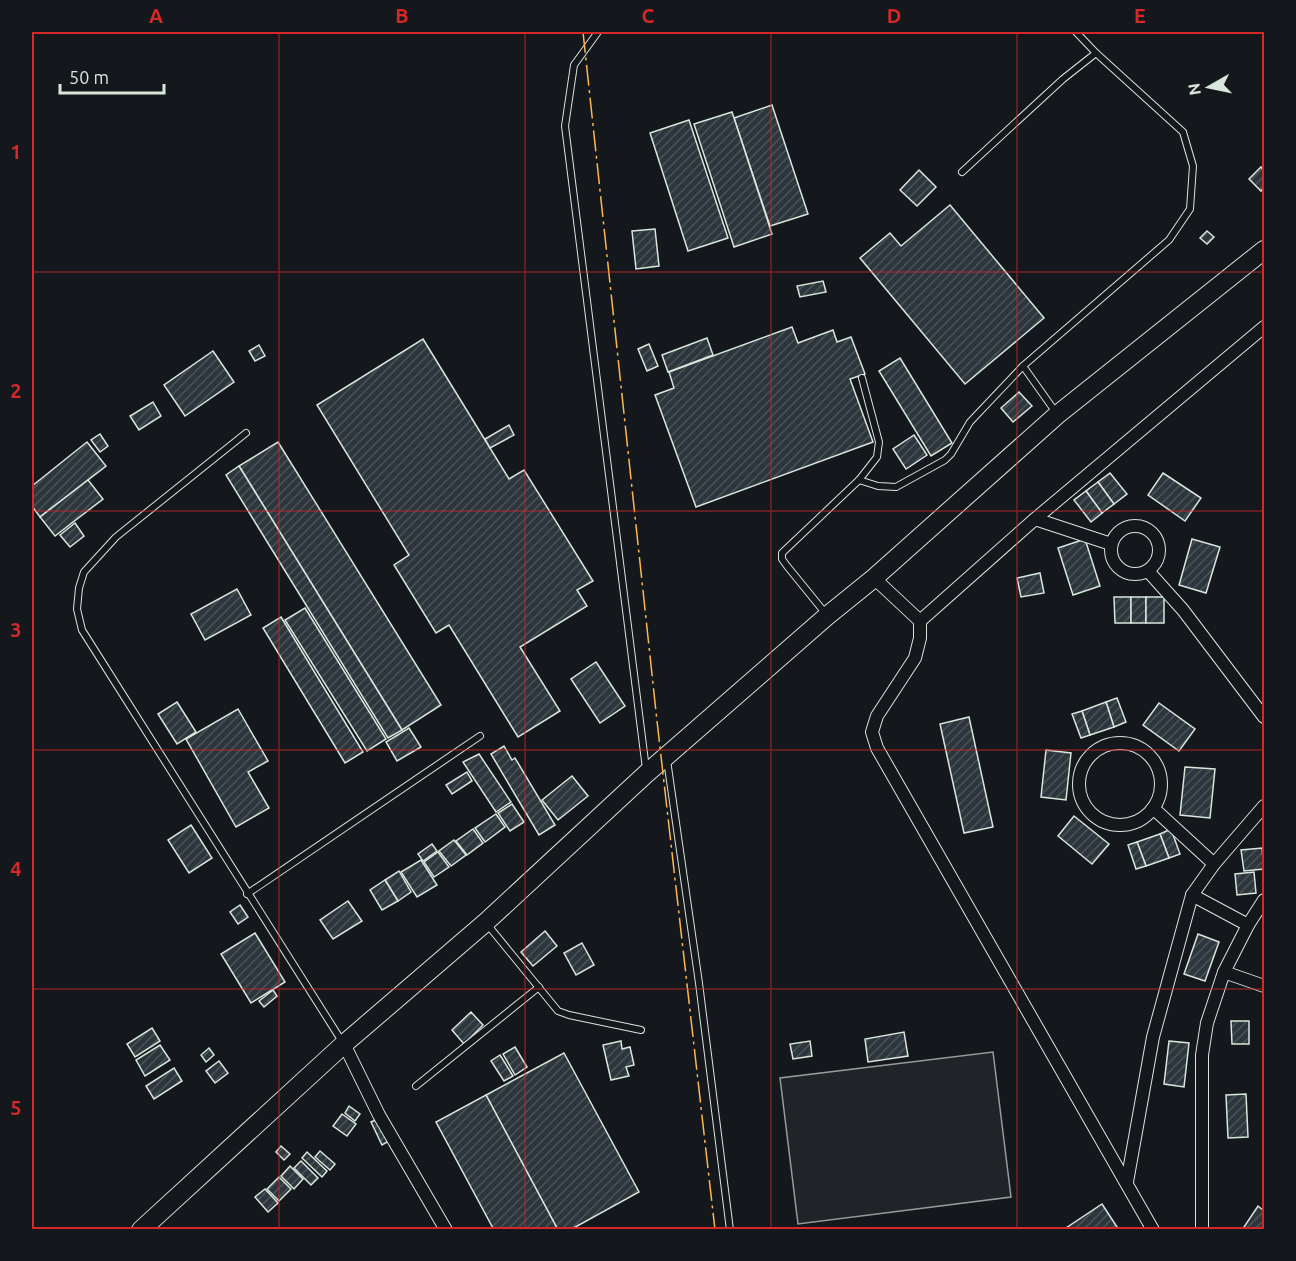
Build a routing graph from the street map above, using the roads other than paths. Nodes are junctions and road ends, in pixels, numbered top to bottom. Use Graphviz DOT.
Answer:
graph roads {
  1 [pos="598,32"];
  2 [pos="1076,32"];
  3 [pos="1096,53"];
  4 [pos="962,172"];
  5 [pos="1264,250"];
  6 [pos="1264,327"];
  7 [pos="1023,366"];
  8 [pos="862,378"];
  9 [pos="1057,415"];
  10 [pos="246,433"];
  11 [pos="859,480"];
  12 [pos="1035,519"];
  13 [pos="1111,544"];
  14 [pos="1148,571"];
  15 [pos="874,578"];
  16 [pos="827,616"];
  17 [pos="920,621"];
  18 [pos="1264,717"];
  19 [pos="480,736"];
  20 [pos="666,756"];
  21 [pos="647,773"];
  22 [pos="1264,806"];
  23 [pos="1153,808"];
  24 [pos="1214,864"];
  25 [pos="247,894"];
  26 [pos="1192,895"];
  27 [pos="1264,900"];
  28 [pos="486,922"];
  29 [pos="1248,925"];
  30 [pos="1224,972"];
  31 [pos="1264,986"];
  32 [pos="538,987"];
  33 [pos="641,1030"];
  34 [pos="344,1044"];
  35 [pos="416,1086"];
  36 [pos="1127,1182"];
  37 [pos="141,1230"];
  38 [pos="446,1230"];
  39 [pos="730,1230"];
  40 [pos="1153,1230"];
  41 [pos="1202,1230"];
  1 -- 21 [label="lane"];
  2 -- 3 [label="lane"];
  3 -- 4 [label="lane"];
  3 -- 7 [label="lane"];
  5 -- 9 [label="main road"];
  6 -- 12 [label="street"];
  7 -- 9 [label="lane"];
  7 -- 11 [label="lane"];
  8 -- 11 [label="lane"];
  9 -- 15 [label="main road"];
  10 -- 25 [label="lane"];
  11 -- 16 [label="lane"];
  12 -- 13 [label="street"];
  12 -- 17 [label="street"];
  13 -- 14 [label="street"];
  13 -- 14 [label="street"];
  14 -- 18 [label="street"];
  15 -- 16 [label="main road"];
  15 -- 17 [label="street"];
  16 -- 20 [label="main road"];
  17 -- 36 [label="street"];
  19 -- 25 [label="lane"];
  20 -- 21 [label="main road"];
  20 -- 39 [label="lane"];
  21 -- 28 [label="main road"];
  22 -- 24 [label="street"];
  23 -- 23 [label="street"];
  23 -- 24 [label="street"];
  24 -- 26 [label="street"];
  25 -- 34 [label="lane"];
  26 -- 29 [label="street"];
  26 -- 36 [label="street"];
  27 -- 29 [label="street"];
  28 -- 32 [label="lane"];
  28 -- 34 [label="main road"];
  29 -- 30 [label="street"];
  30 -- 31 [label="street"];
  30 -- 41 [label="street"];
  32 -- 33 [label="lane"];
  32 -- 35 [label="lane"];
  34 -- 37 [label="main road"];
  34 -- 38 [label="street"];
  36 -- 40 [label="street"];
}
